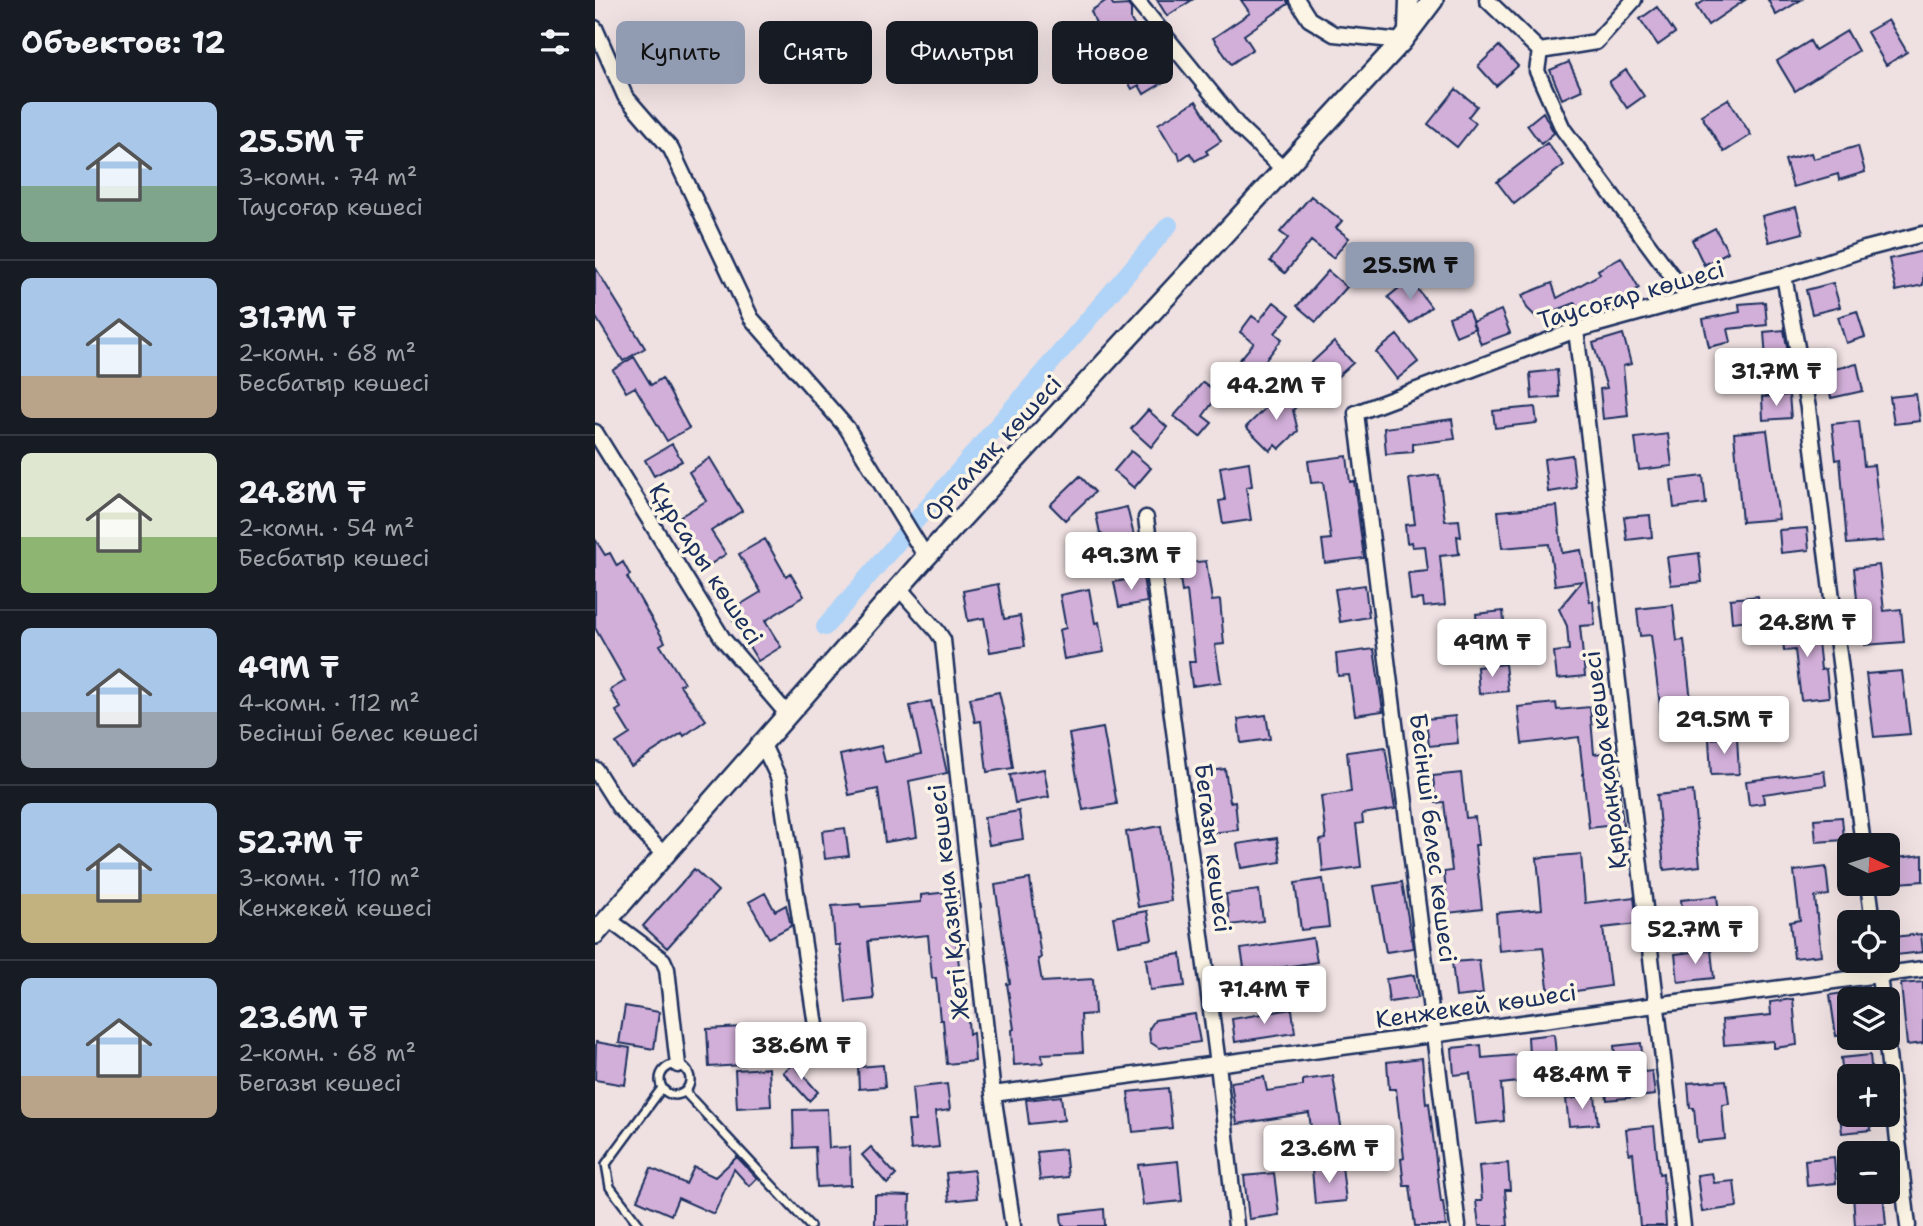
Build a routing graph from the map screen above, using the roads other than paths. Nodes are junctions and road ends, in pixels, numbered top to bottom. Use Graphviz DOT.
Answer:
graph roads {
  1 [pos="1136,0"];
  2 [pos="1297,0"];
  3 [pos="1409,0"];
  4 [pos="1433,0"];
  5 [pos="1487,0"];
  6 [pos="1634,0"];
  7 [pos="595,28"];
  8 [pos="1405,36"];
  9 [pos="1540,51"];
  10 [pos="1283,169"];
  11 [pos="1923,234"];
  12 [pos="1784,276"];
  13 [pos="1689,299"];
  14 [pos="1576,330"];
  15 [pos="1356,414"];
  16 [pos="595,432"];
  17 [pos="1146,518"];
  18 [pos="926,558"];
  19 [pos="899,588"];
  20 [pos="788,715"];
  21 [pos="762,743"];
  22 [pos="595,769"];
  23 [pos="1861,833"];
  24 [pos="664,855"];
  25 [pos="601,927"];
  26 [pos="1900,968"];
  27 [pos="1923,969"];
  28 [pos="1848,973"];
  29 [pos="1657,1005"];
  30 [pos="1435,1033"];
  31 [pos="1887,1050"];
  32 [pos="820,1052"];
  33 [pos="1218,1064"];
  34 [pos="678,1065"];
  35 [pos="661,1088"];
  36 [pos="685,1092"];
  37 [pos="993,1094"];
  38 [pos="640,1226"];
  39 [pos="810,1226"];
  40 [pos="1013,1226"];
  41 [pos="1236,1226"];
  42 [pos="1458,1226"];
  43 [pos="1683,1226"];
  44 [pos="1907,1226"];
  1 -- 10 [label="street"];
  2 -- 8 [label="street"];
  3 -- 8 [label="street"];
  4 -- 8 [label="main road, Орталық көшесі"];
  5 -- 9 [label="street"];
  6 -- 9 [label="street"];
  7 -- 18 [label="street"];
  8 -- 10 [label="main road, Орталық көшесі"];
  9 -- 13 [label="street"];
  10 -- 18 [label="main road, Орталық көшесі"];
  11 -- 12 [label="street, Тауcоғар көшесі"];
  12 -- 13 [label="street, Тауcоғар көшесі"];
  12 -- 23 [label="street"];
  13 -- 14 [label="street, Тауcоғар көшесі"];
  14 -- 15 [label="street, Тауcоғар көшесі"];
  14 -- 29 [label="street, Қыранқара көшесі"];
  15 -- 30 [label="street, Бесінші белес көшесі"];
  16 -- 20 [label="street, Құрсары көшесі"];
  17 -- 33 [label="street, Бегазы көшесі"];
  18 -- 19 [label="main road, Орталық көшесі"];
  19 -- 20 [label="main road, Орталық көшесі"];
  19 -- 37 [label="street, Жеті Қазына көшесі"];
  20 -- 21 [label="main road, Орталық көшесі"];
  21 -- 24 [label="main road, Орталық көшесі"];
  21 -- 32 [label="street"];
  22 -- 24 [label="street"];
  24 -- 25 [label="main road, Орталық көшесі"];
  25 -- 34 [label="street"];
  26 -- 27 [label="street, Кенжекей көшесі"];
  28 -- 29 [label="street, Кенжекей көшесі"];
  29 -- 30 [label="street, Кенжекей көшесі"];
  29 -- 43 [label="street, Қыранқара көшесі"];
  30 -- 33 [label="street, Кенжекей көшесі"];
  30 -- 42 [label="street, Бесінші белес көшесі"];
  31 -- 44 [label="street"];
  33 -- 37 [label="street, Кенжекей көшесі"];
  33 -- 41 [label="street, Бегазы көшесі"];
  34 -- 35 [label="lane"];
  34 -- 36 [label="lane"];
  35 -- 36 [label="lane"];
  35 -- 38 [label="lane"];
  36 -- 39 [label="lane"];
  37 -- 40 [label="street, Жеті Қазына көшесі"];
}
